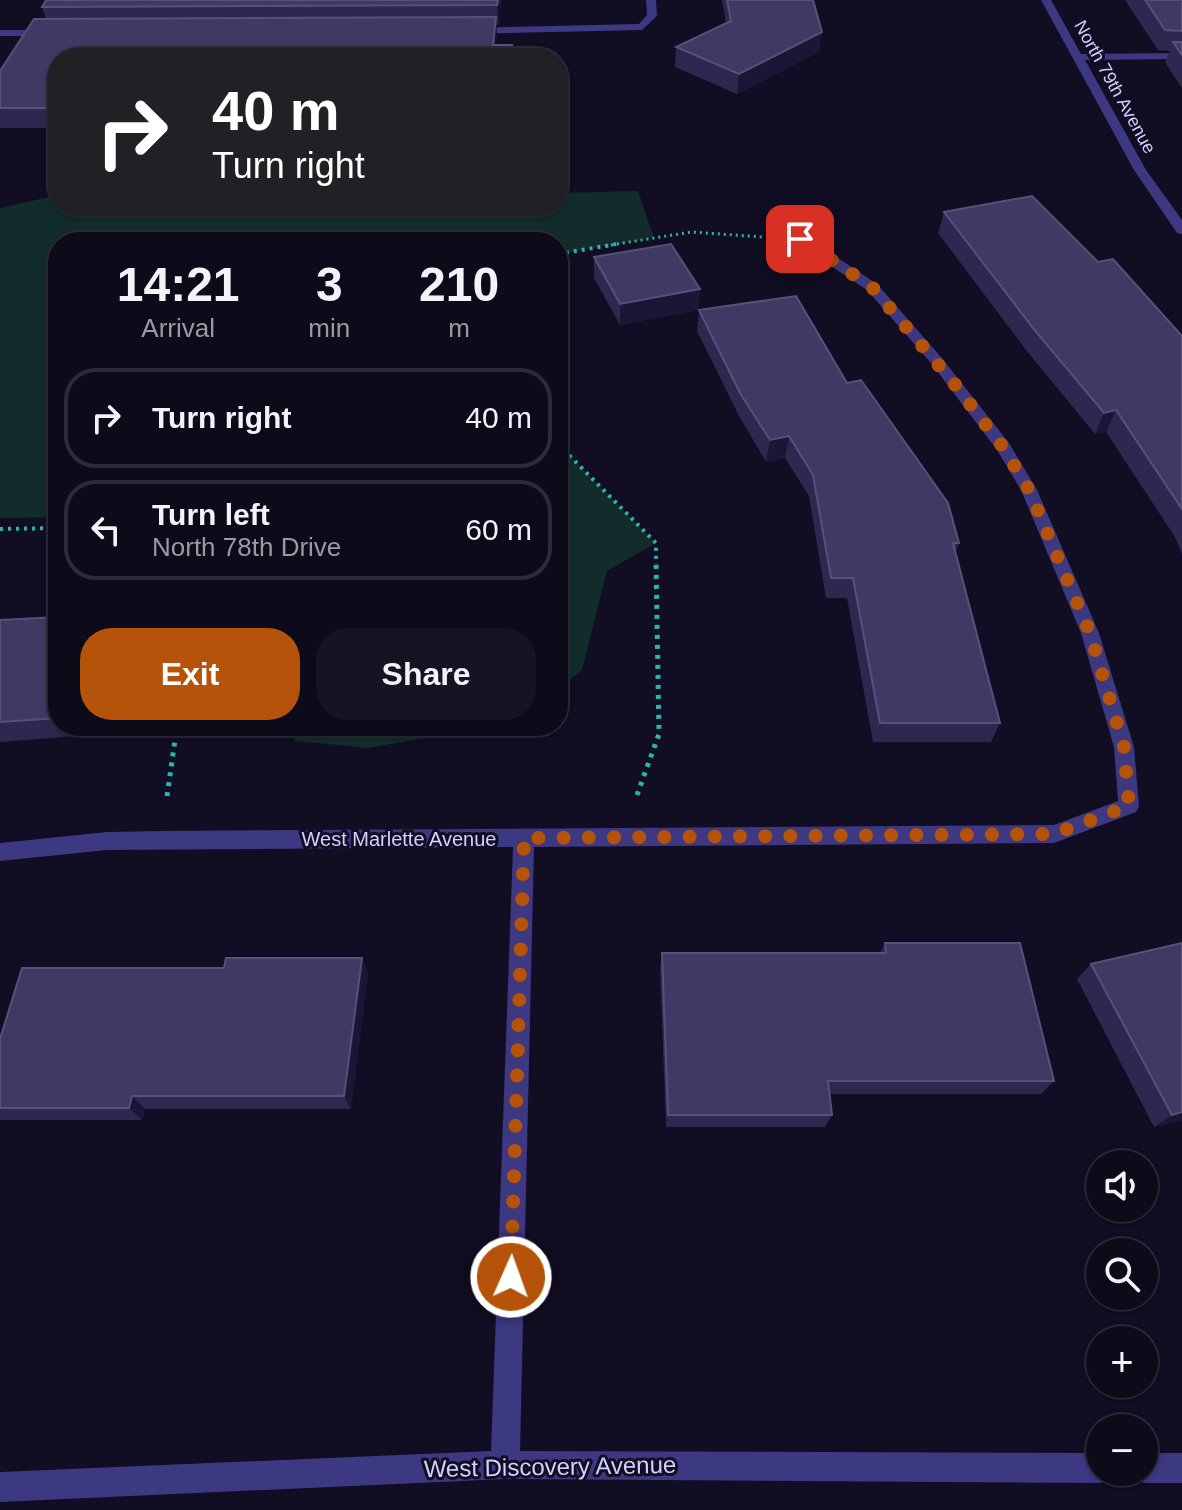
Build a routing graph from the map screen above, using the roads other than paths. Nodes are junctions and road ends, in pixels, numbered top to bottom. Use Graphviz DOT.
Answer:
graph roads {
  1 [pos="651,0"];
  2 [pos="1046,0"];
  3 [pos="464,31"];
  4 [pos="0,33"];
  5 [pos="69,33"];
  6 [pos="1182,56"];
  7 [pos="1078,57"];
  8 [pos="1182,230"];
  9 [pos="800,239"];
  10 [pos="524,838"];
  11 [pos="0,852"];
  12 [pos="505,1465"];
  13 [pos="1086,1468"];
  14 [pos="1158,1468"];
  15 [pos="1182,1468"];
  16 [pos="0,1487"];
  1 -- 3 [label="street"];
  2 -- 7 [label="street, North 79th Avenue"];
  4 -- 5 [label="street"];
  6 -- 7 [label="street"];
  7 -- 8 [label="street, North 79th Avenue"];
  9 -- 10 [label="street, West Marlette Avenue"];
  10 -- 11 [label="street, West Marlette Avenue"];
  10 -- 12 [label="street"];
  12 -- 13 [label="street, West Discovery Avenue"];
  12 -- 16 [label="street, West Discovery Avenue"];
  14 -- 15 [label="street"];
}
